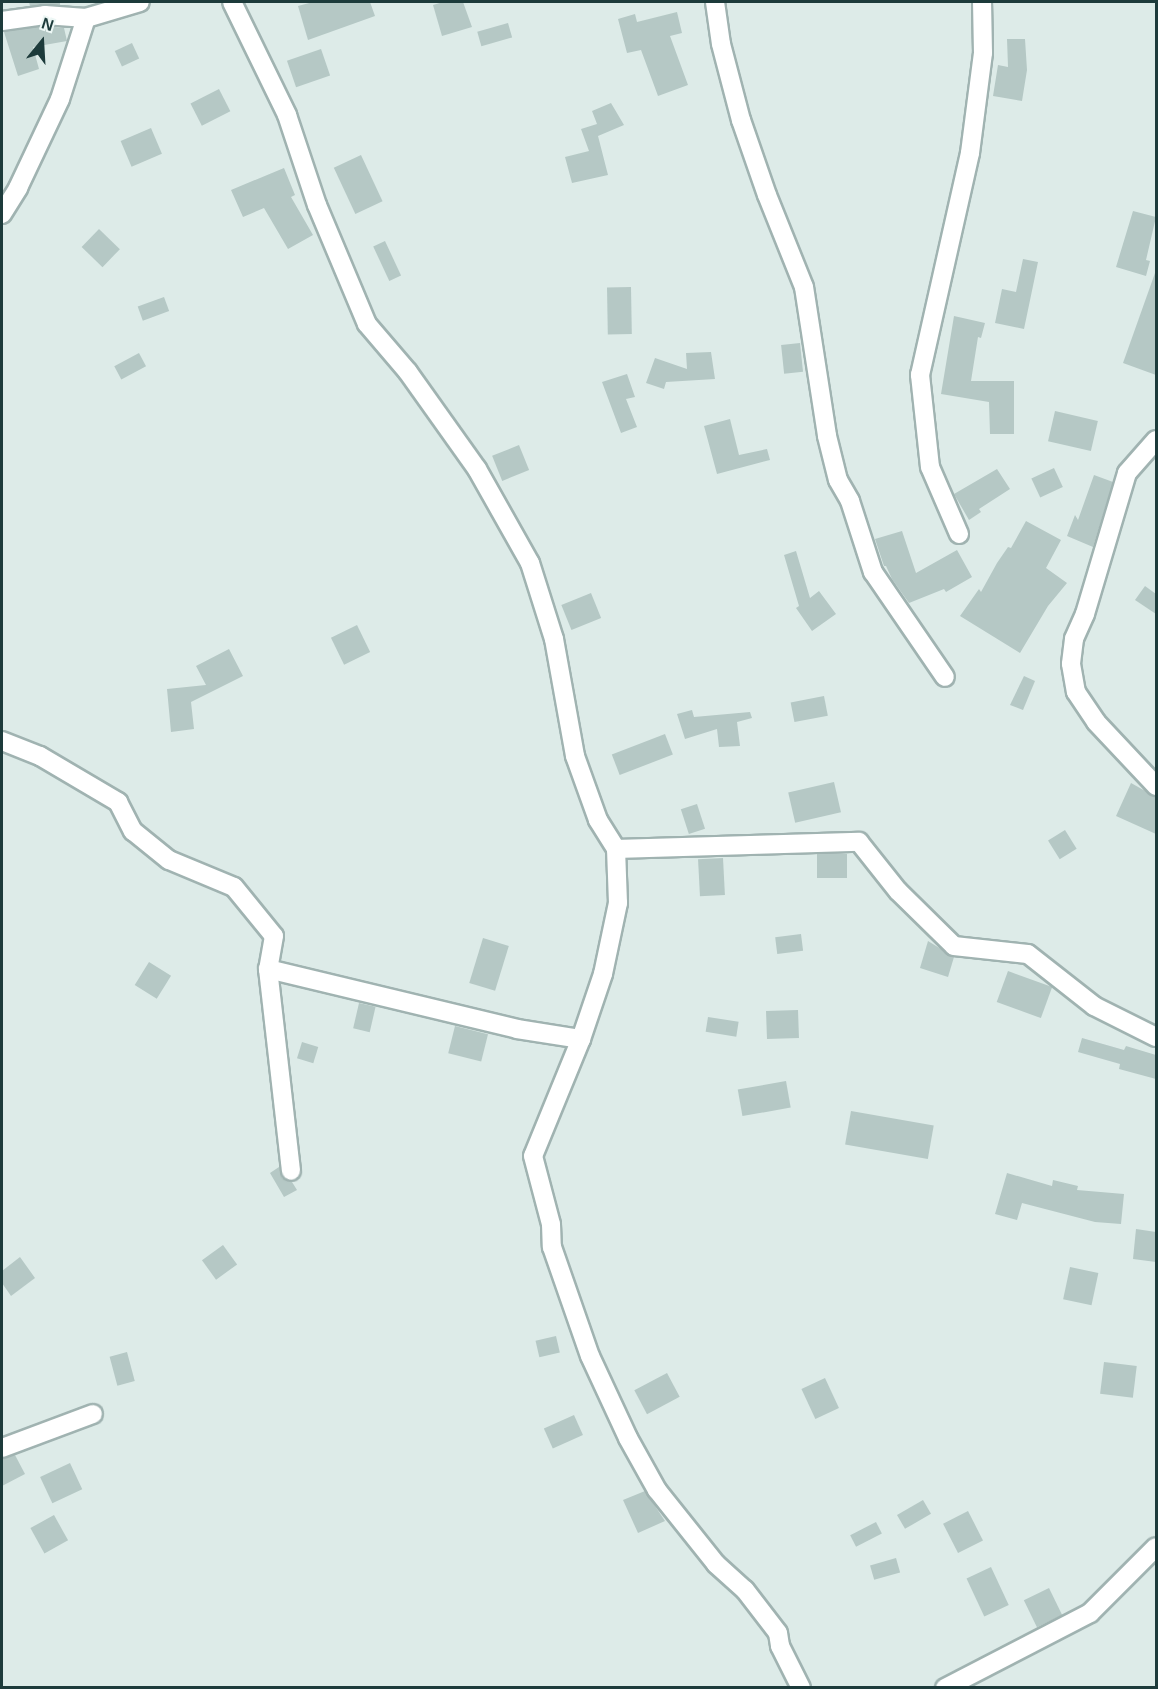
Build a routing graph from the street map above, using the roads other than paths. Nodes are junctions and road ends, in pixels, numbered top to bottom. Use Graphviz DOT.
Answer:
graph roads {
  1 [pos="140,2"];
  2 [pos="232,2"];
  3 [pos="715,2"];
  4 [pos="982,2"];
  5 [pos="86,18"];
  6 [pos="2,21"];
  7 [pos="2,214"];
  8 [pos="1156,440"];
  9 [pos="959,534"];
  10 [pos="945,678"];
  11 [pos="2,741"];
  12 [pos="1156,786"];
  13 [pos="616,849"];
  14 [pos="268,969"];
  15 [pos="1156,1037"];
  16 [pos="581,1039"];
  17 [pos="291,1171"];
  18 [pos="93,1414"];
  19 [pos="2,1448"];
  20 [pos="1156,1547"];
  21 [pos="801,1688"];
  22 [pos="945,1688"];
  1 -- 5 [label="street"];
  2 -- 13 [label="street"];
  3 -- 10 [label="street"];
  4 -- 9 [label="street"];
  5 -- 6 [label="street"];
  5 -- 7 [label="street"];
  8 -- 12 [label="street"];
  11 -- 14 [label="street"];
  13 -- 15 [label="street"];
  13 -- 16 [label="street"];
  14 -- 16 [label="street"];
  14 -- 17 [label="street"];
  16 -- 21 [label="street"];
  18 -- 19 [label="street"];
  20 -- 22 [label="street"];
}
